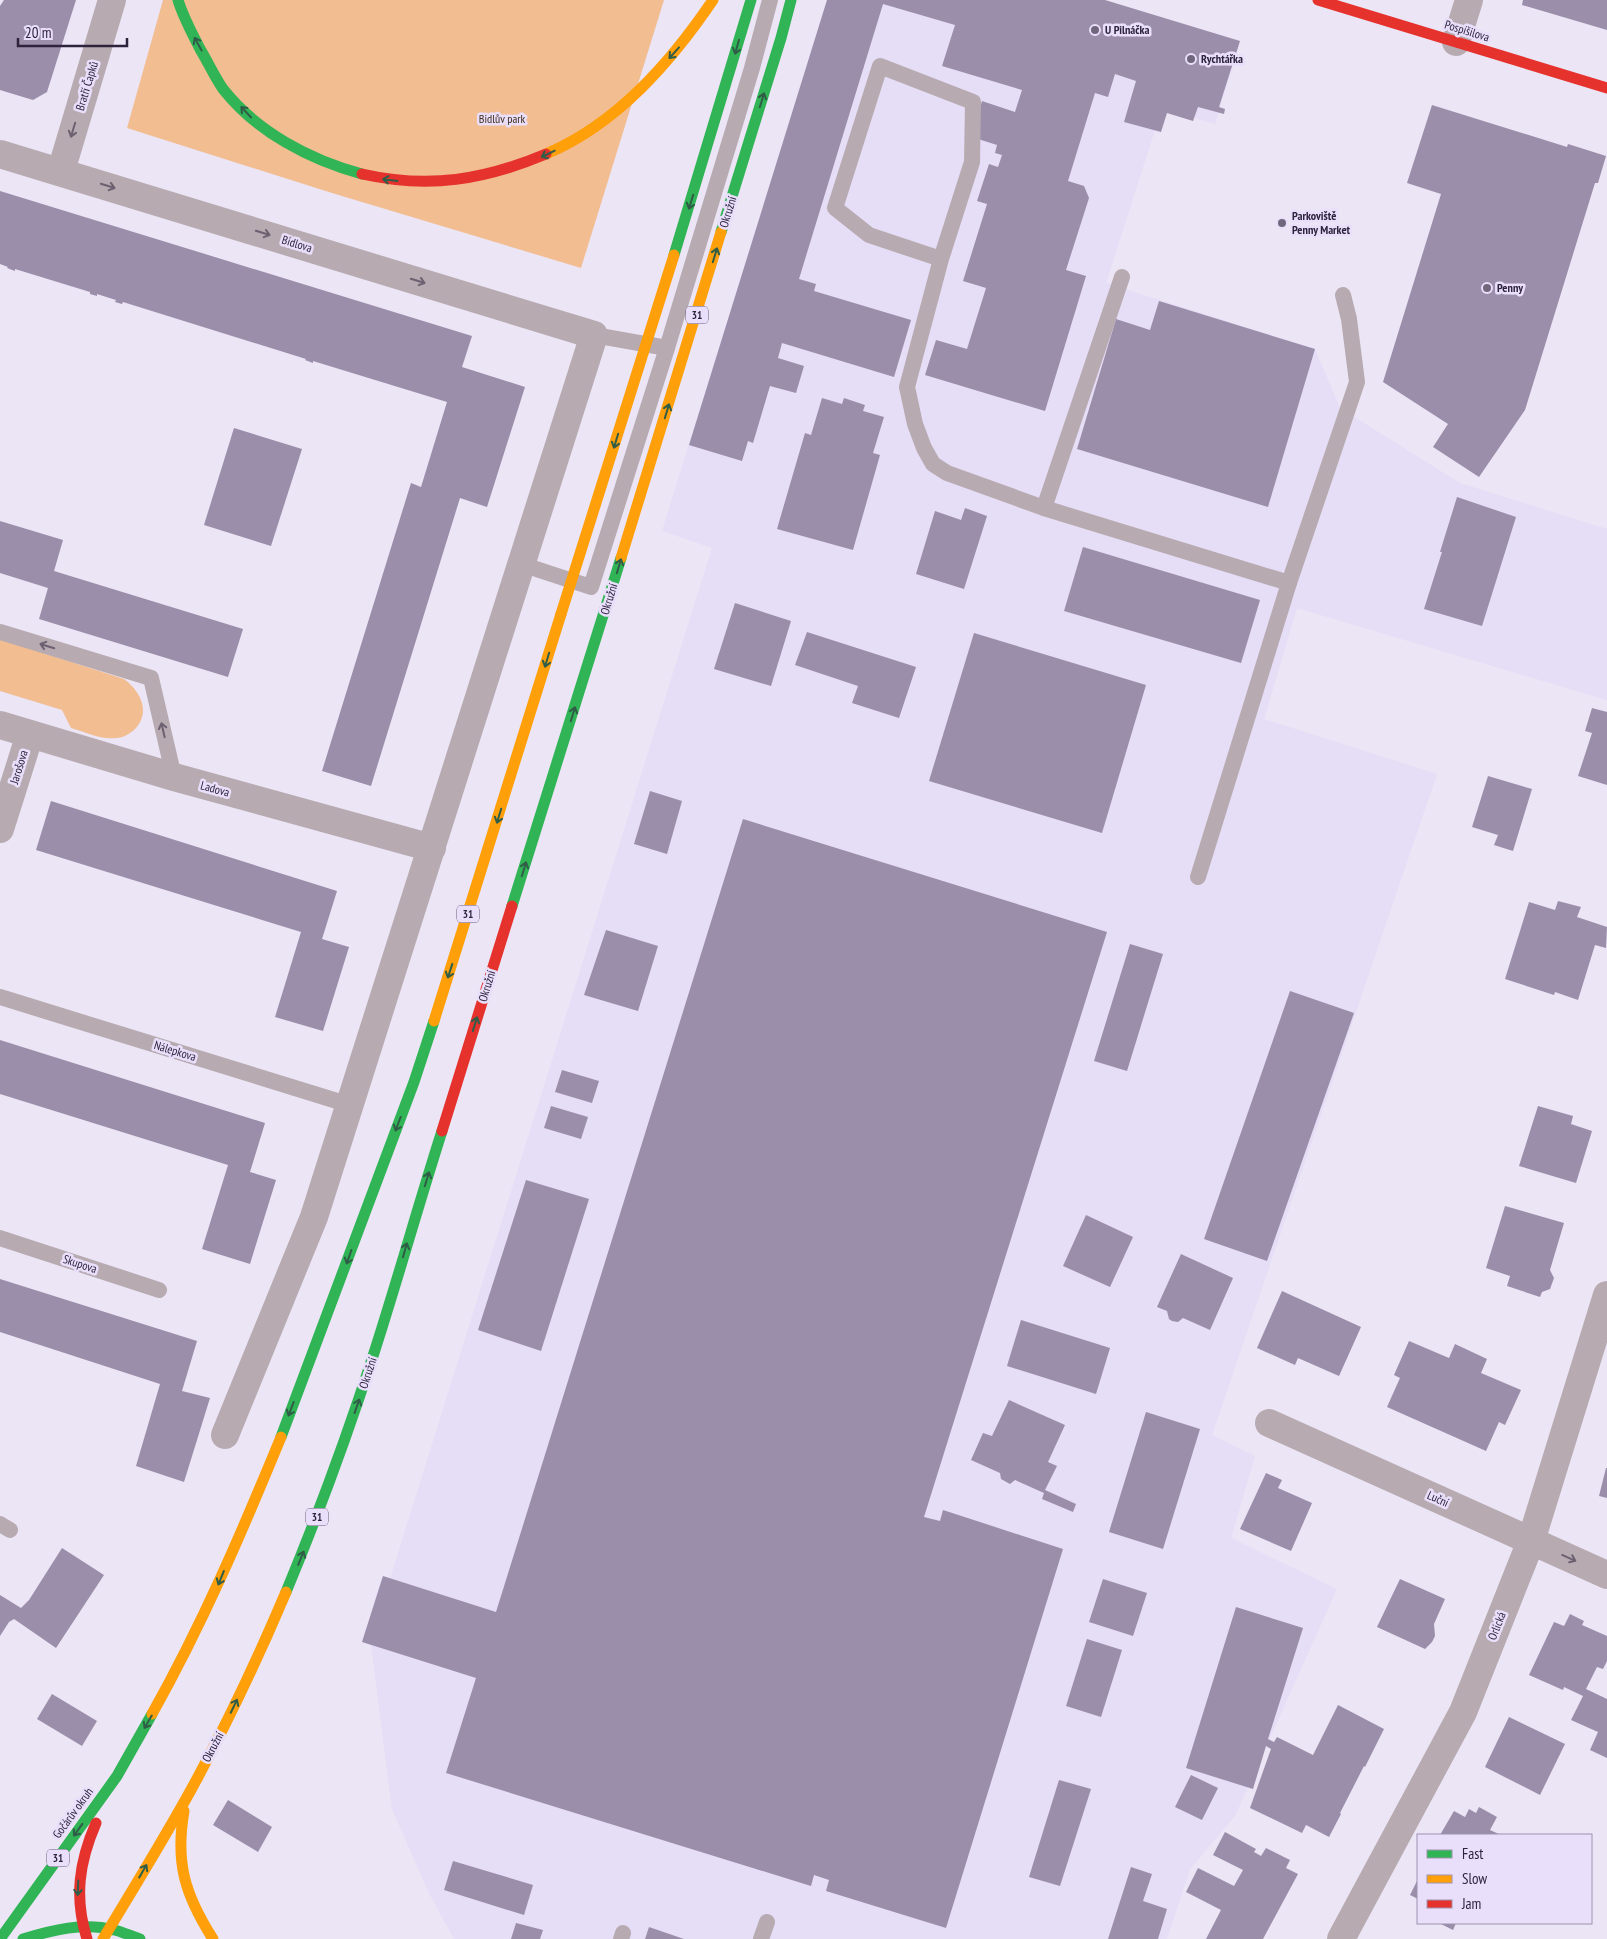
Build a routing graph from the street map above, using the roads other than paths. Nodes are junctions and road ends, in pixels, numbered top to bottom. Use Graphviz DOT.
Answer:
graph roads {
  1 [pos="112,0"];
  2 [pos="178,0"];
  3 [pos="713,0"];
  4 [pos="751,0"];
  5 [pos="770,0"];
  6 [pos="791,0"];
  7 [pos="1318,0"];
  8 [pos="1469,0"];
  9 [pos="1456,42"];
  10 [pos="1607,88"];
  11 [pos="0,154"];
  12 [pos="61,171"];
  13 [pos="941,259"];
  14 [pos="1122,277"];
  15 [pos="1343,295"];
  16 [pos="594,335"];
  17 [pos="667,348"];
  18 [pos="1044,508"];
  19 [pos="521,564"];
  20 [pos="1289,583"];
  21 [pos="0,632"];
  22 [pos="0,725"];
  23 [pos="30,734"];
  24 [pos="174,778"];
  25 [pos="0,829"];
  26 [pos="432,848"];
  27 [pos="1198,877"];
  28 [pos="0,997"];
  29 [pos="350,1105"];
  30 [pos="0,1238"];
  31 [pos="159,1290"];
  32 [pos="1607,1295"];
  33 [pos="1269,1423"];
  34 [pos="225,1434"];
  35 [pos="1532,1540"];
  36 [pos="1607,1575"];
  37 [pos="116,1776"];
  38 [pos="187,1796"];
  39 [pos="767,1922"];
  40 [pos="83,1927"];
  41 [pos="109,1928"];
  42 [pos="0,1939"];
  43 [pos="23,1939"];
  44 [pos="87,1939"];
  45 [pos="103,1939"];
  46 [pos="140,1939"];
  47 [pos="213,1939"];
  48 [pos="762,1939"];
  49 [pos="1341,1939"];
  1 -- 12 [label="street, Bratří Čapků, one-way"];
  3 -- 2 [label="main road, one-way"];
  4 -- 37 [label="main road, 31, one-way, bridge"];
  5 -- 17 [label="lane"];
  38 -- 6 [label="main road, Okružní / 31, one-way"];
  7 -- 9 [label="main road, Pospíšilova"];
  8 -- 9 [label="street"];
  9 -- 10 [label="main road, Pospíšilova"];
  11 -- 12 [label="street, Bidlova"];
  12 -- 16 [label="street, Bidlova, one-way"];
  13 -- 13 [label="lane"];
  13 -- 18 [label="lane"];
  14 -- 18 [label="lane"];
  15 -- 20 [label="lane"];
  16 -- 17 [label="lane"];
  16 -- 19 [label="street"];
  17 -- 19 [label="lane"];
  18 -- 20 [label="lane"];
  19 -- 26 [label="street"];
  20 -- 27 [label="lane"];
  24 -- 21 [label="lane, one-way"];
  22 -- 23 [label="street, Ladova"];
  23 -- 24 [label="street, Ladova"];
  23 -- 25 [label="street, Jarošova"];
  24 -- 26 [label="street, Ladova"];
  26 -- 29 [label="street"];
  28 -- 29 [label="lane, Nálepkova"];
  29 -- 34 [label="street"];
  30 -- 31 [label="lane, Skupova"];
  32 -- 35 [label="street, Orlická"];
  33 -- 35 [label="street, Luční"];
  35 -- 36 [label="street, Luční, one-way"];
  35 -- 49 [label="street, Orlická"];
  37 -- 40 [label="main road, one-way"];
  37 -- 42 [label="main road, Gočárův okruh / 31, one-way"];
  41 -- 38 [label="main road, Okružní / 31, one-way"];
  38 -- 47 [label="main road"];
  39 -- 48 [label="lane"];
  40 -- 41 [label="main road"];
  40 -- 43 [label="main road"];
  40 -- 44 [label="main road"];
  41 -- 45 [label="main road, Okružní / 31"];
  41 -- 46 [label="main road"];
}
